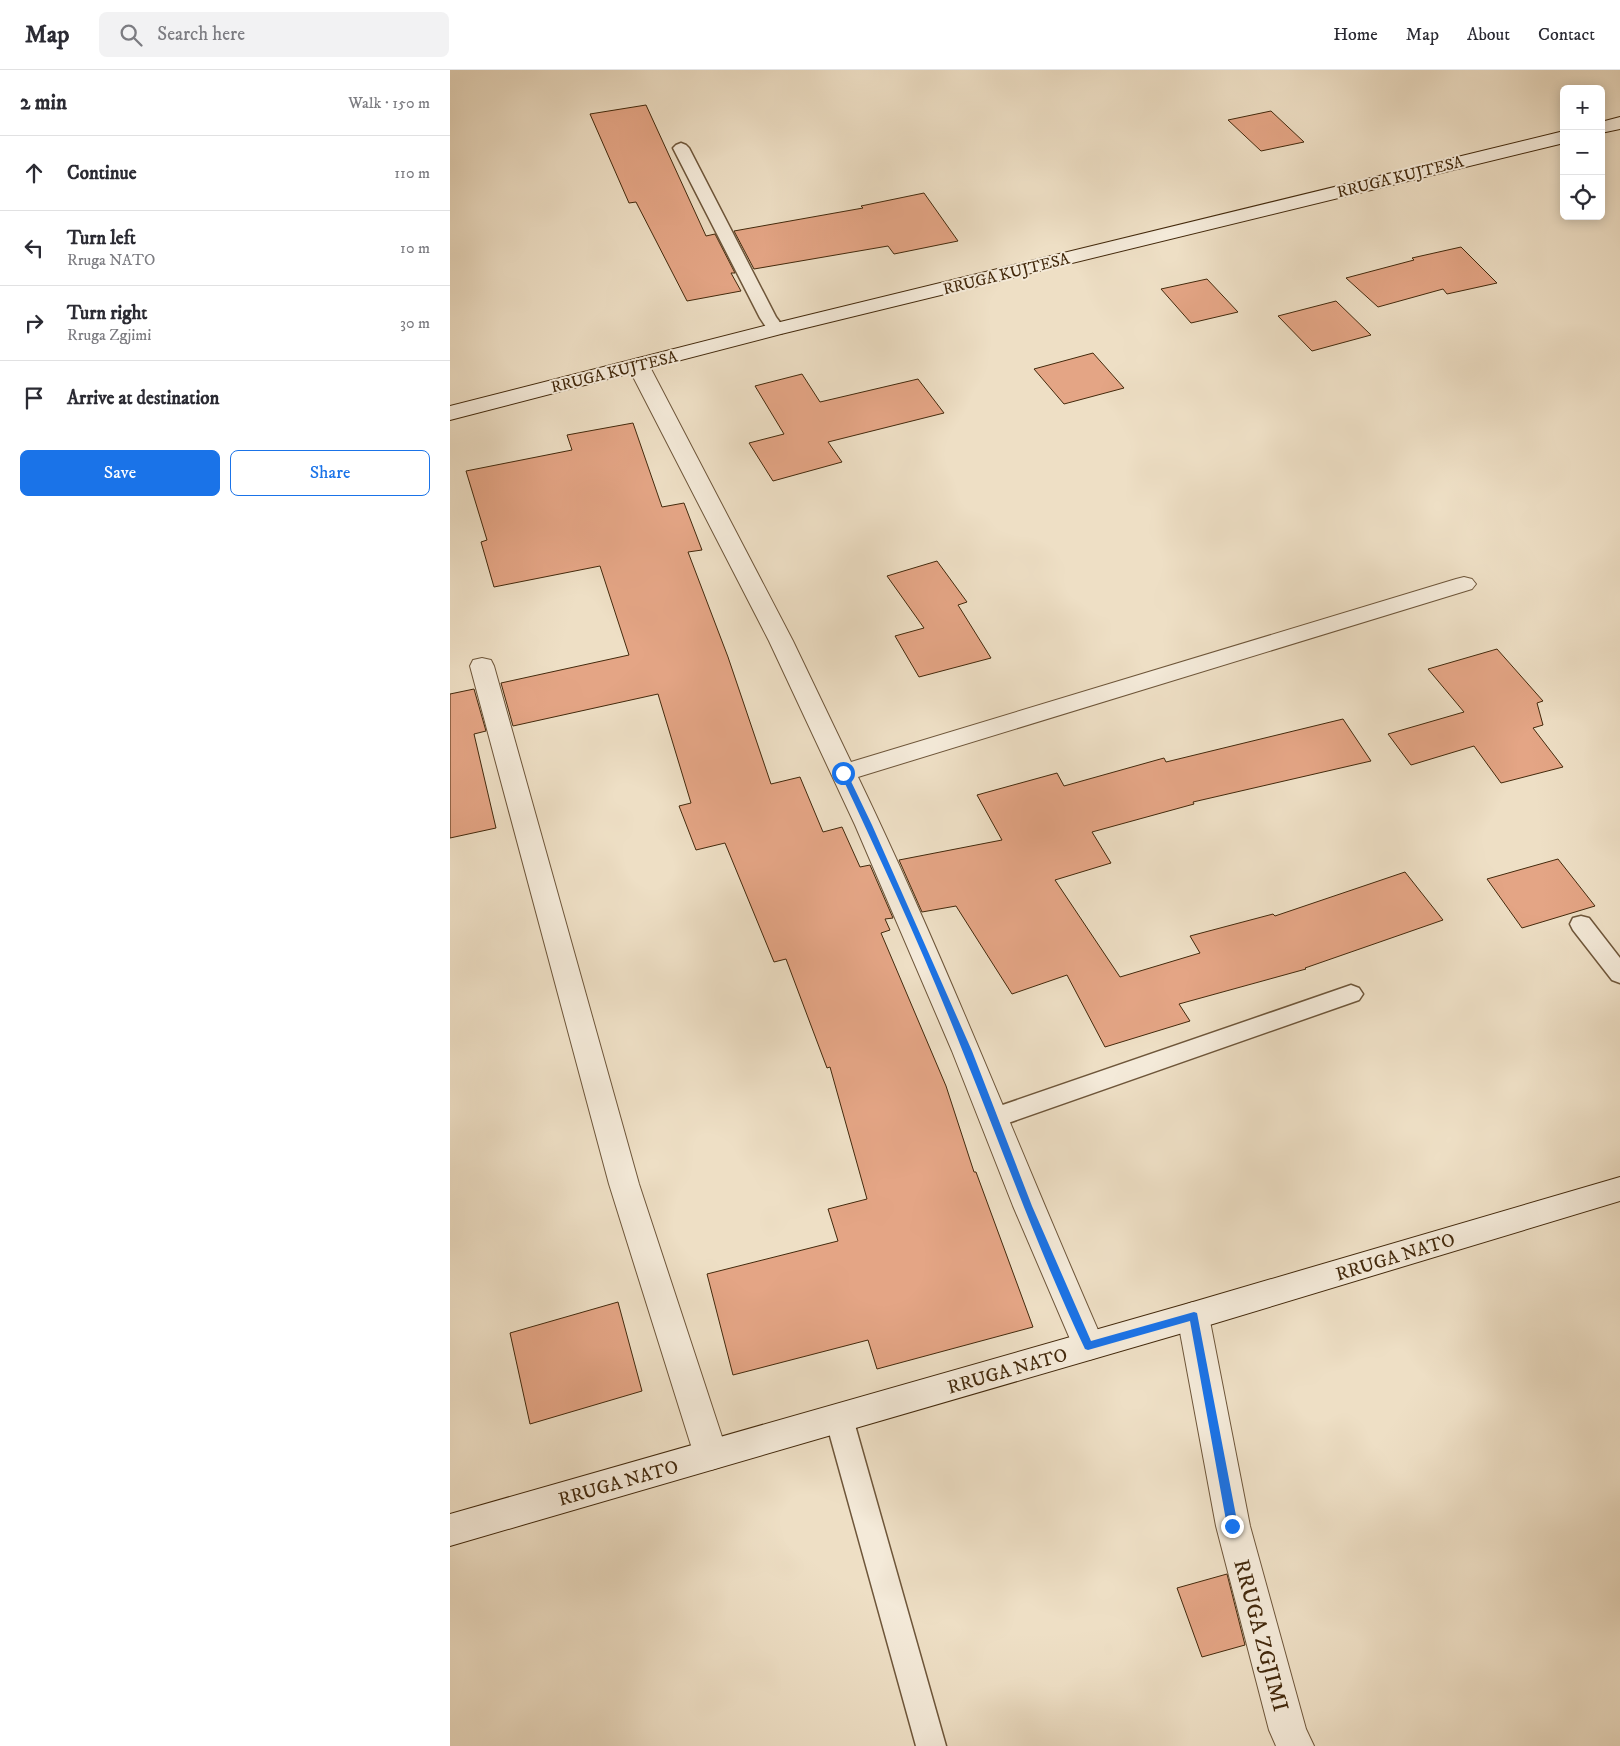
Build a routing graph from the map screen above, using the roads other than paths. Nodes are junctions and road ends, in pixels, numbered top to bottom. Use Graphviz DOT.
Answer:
graph roads {
  1 [pos="1620,123"];
  2 [pos="1605,127"];
  3 [pos="1560,138"];
  4 [pos="681,148"];
  5 [pos="776,329"];
  6 [pos="638,365"];
  7 [pos="450,413"];
  8 [pos="1464,584"];
  9 [pos="482,666"];
  10 [pos="843,773"];
  11 [pos="1581,924"];
  12 [pos="1620,974"];
  13 [pos="1351,994"];
  14 [pos="994,1118"];
  15 [pos="1620,1189"];
  16 [pos="1194,1316"];
  17 [pos="1088,1346"];
  18 [pos="839,1418"];
  19 [pos="711,1455"];
  20 [pos="450,1530"];
  21 [pos="931,1746"];
  22 [pos="1295,1746"];
  1 -- 2 [label="street"];
  3 -- 5 [label="street, RRUGA KUJTESA"];
  4 -- 5 [label="lane"];
  5 -- 6 [label="street, RRUGA KUJTESA"];
  6 -- 7 [label="street, RRUGA KUJTESA"];
  6 -- 10 [label="street"];
  8 -- 10 [label="street"];
  9 -- 19 [label="street"];
  10 -- 14 [label="street"];
  11 -- 12 [label="lane"];
  13 -- 14 [label="lane"];
  14 -- 17 [label="street"];
  15 -- 16 [label="street, RRUGA NATO"];
  16 -- 17 [label="street, RRUGA NATO"];
  16 -- 22 [label="street, RRUGA ZGJIMI"];
  17 -- 18 [label="street, RRUGA NATO"];
  18 -- 19 [label="street, RRUGA NATO"];
  18 -- 21 [label="lane"];
  19 -- 20 [label="street, RRUGA NATO"];
}
